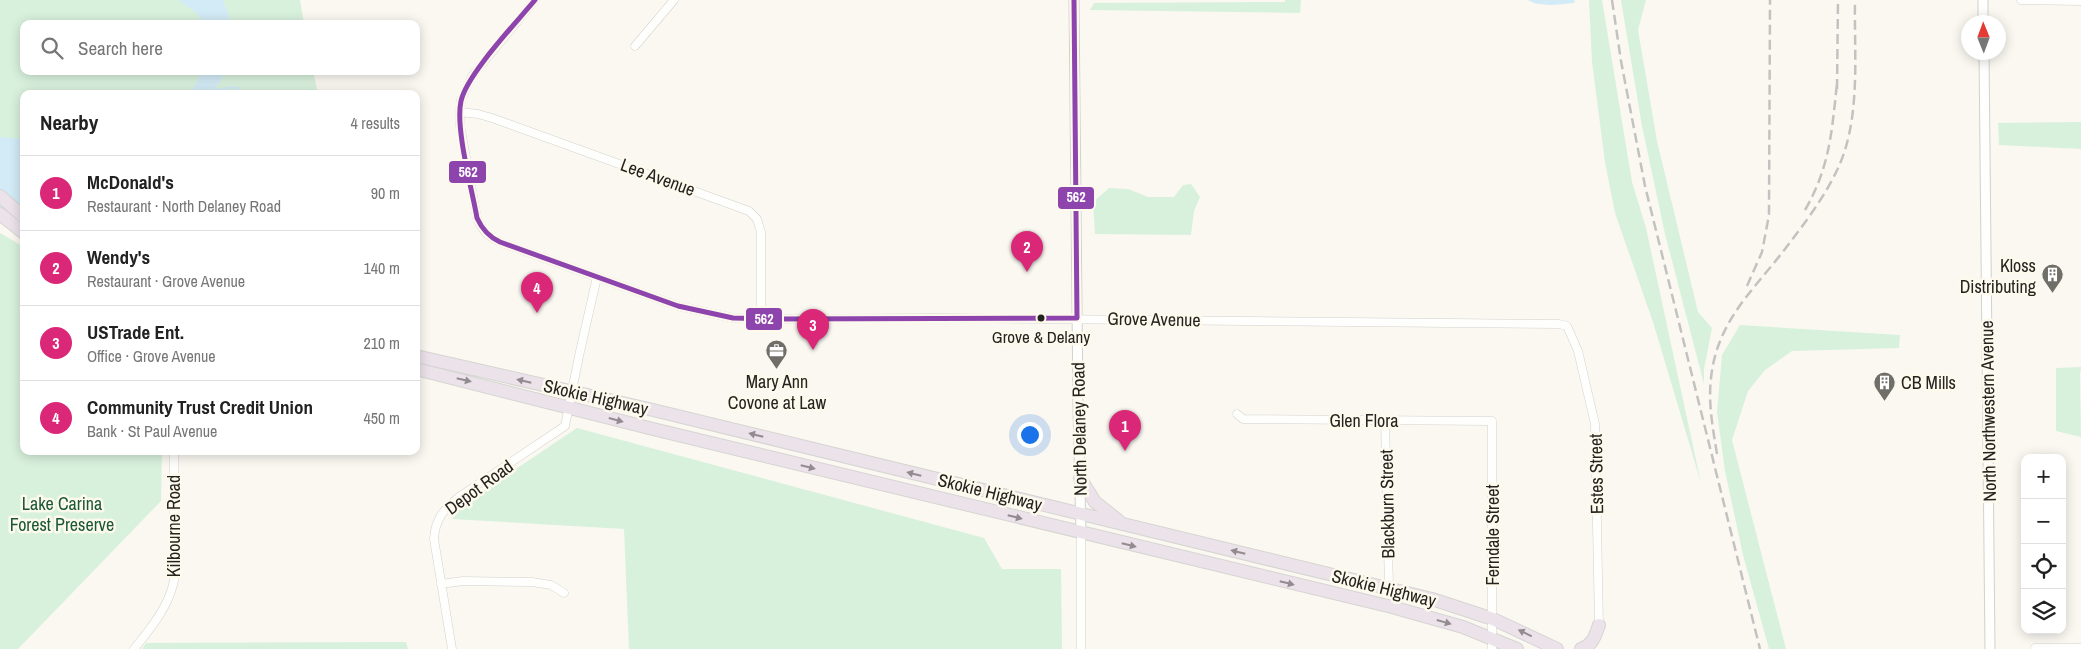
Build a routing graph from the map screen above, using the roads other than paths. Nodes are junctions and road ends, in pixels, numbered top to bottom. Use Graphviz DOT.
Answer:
graph roads {
  1 [pos="535,0"];
  2 [pos="674,0"];
  3 [pos="1074,0"];
  4 [pos="1983,0"];
  5 [pos="2021,0"];
  6 [pos="2081,1"];
  7 [pos="1984,15"];
  8 [pos="636,46"];
  9 [pos="1984,60"];
  10 [pos="460,112"];
  11 [pos="0,196"];
  12 [pos="20,213"];
  13 [pos="0,214"];
  14 [pos="20,230"];
  15 [pos="598,277"];
  16 [pos="1077,318"];
  17 [pos="761,319"];
  18 [pos="1566,326"];
  19 [pos="420,357"];
  20 [pos="420,370"];
  21 [pos="572,392"];
  22 [pos="569,407"];
  23 [pos="1238,414"];
  24 [pos="1385,420"];
  25 [pos="1492,421"];
  26 [pos="174,455"];
  27 [pos="1080,478"];
  28 [pos="1081,514"];
  29 [pos="1125,525"];
  30 [pos="1081,533"];
  31 [pos="442,584"];
  32 [pos="1389,588"];
  33 [pos="564,593"];
  34 [pos="1493,618"];
  35 [pos="1598,625"];
  36 [pos="1492,643"];
  37 [pos="2035,648"];
  38 [pos="2081,648"];
  39 [pos="134,649"];
  40 [pos="452,649"];
  41 [pos="1081,649"];
  42 [pos="1517,649"];
  43 [pos="1557,649"];
  44 [pos="1582,649"];
  45 [pos="1990,649"];
  1 -- 10 [label="street"];
  2 -- 8 [label="street"];
  3 -- 16 [label="street, North Delaney Road"];
  4 -- 7 [label="street"];
  5 -- 6 [label="street"];
  9 -- 45 [label="street, North Northwestern Avenue"];
  10 -- 15 [label="street, Grove Avenue"];
  10 -- 17 [label="street, Lee Avenue"];
  11 -- 12 [label="highway"];
  13 -- 14 [label="highway"];
  15 -- 17 [label="street, Grove Avenue"];
  15 -- 21 [label="street, Depot Road"];
  16 -- 17 [label="street, Grove Avenue"];
  16 -- 18 [label="street, Grove Avenue"];
  16 -- 27 [label="street, North Delaney Road"];
  18 -- 35 [label="street, Estes Street"];
  21 -- 19 [label="highway, Skokie Highway, one-way"];
  20 -- 22 [label="highway, Skokie Highway, one-way"];
  21 -- 22 [label="street, Depot Road"];
  28 -- 21 [label="highway, Skokie Highway, one-way"];
  22 -- 30 [label="highway, Skokie Highway, one-way"];
  22 -- 31 [label="street, Depot Road"];
  23 -- 24 [label="street, Glen Flora"];
  24 -- 25 [label="street, Glen Flora"];
  24 -- 32 [label="street, Blackburn Street"];
  25 -- 34 [label="street, Ferndale Street"];
  26 -- 39 [label="street, Kilbourne Road"];
  27 -- 28 [label="street, North Delaney Road"];
  27 -- 29 [label="highway"];
  28 -- 29 [label="highway, Skokie Highway"];
  28 -- 30 [label="street, North Delaney Road"];
  32 -- 29 [label="highway, Skokie Highway, one-way"];
  30 -- 36 [label="highway, Skokie Highway, one-way"];
  30 -- 41 [label="street, North Delaney Road"];
  31 -- 33 [label="street"];
  31 -- 40 [label="street, Depot Road"];
  32 -- 34 [label="highway, Skokie Highway"];
  34 -- 36 [label="street, Ferndale Street"];
  43 -- 34 [label="highway, Skokie Highway, one-way"];
  35 -- 44 [label="highway"];
  36 -- 42 [label="highway, Skokie Highway"];
  37 -- 38 [label="street"];
}
